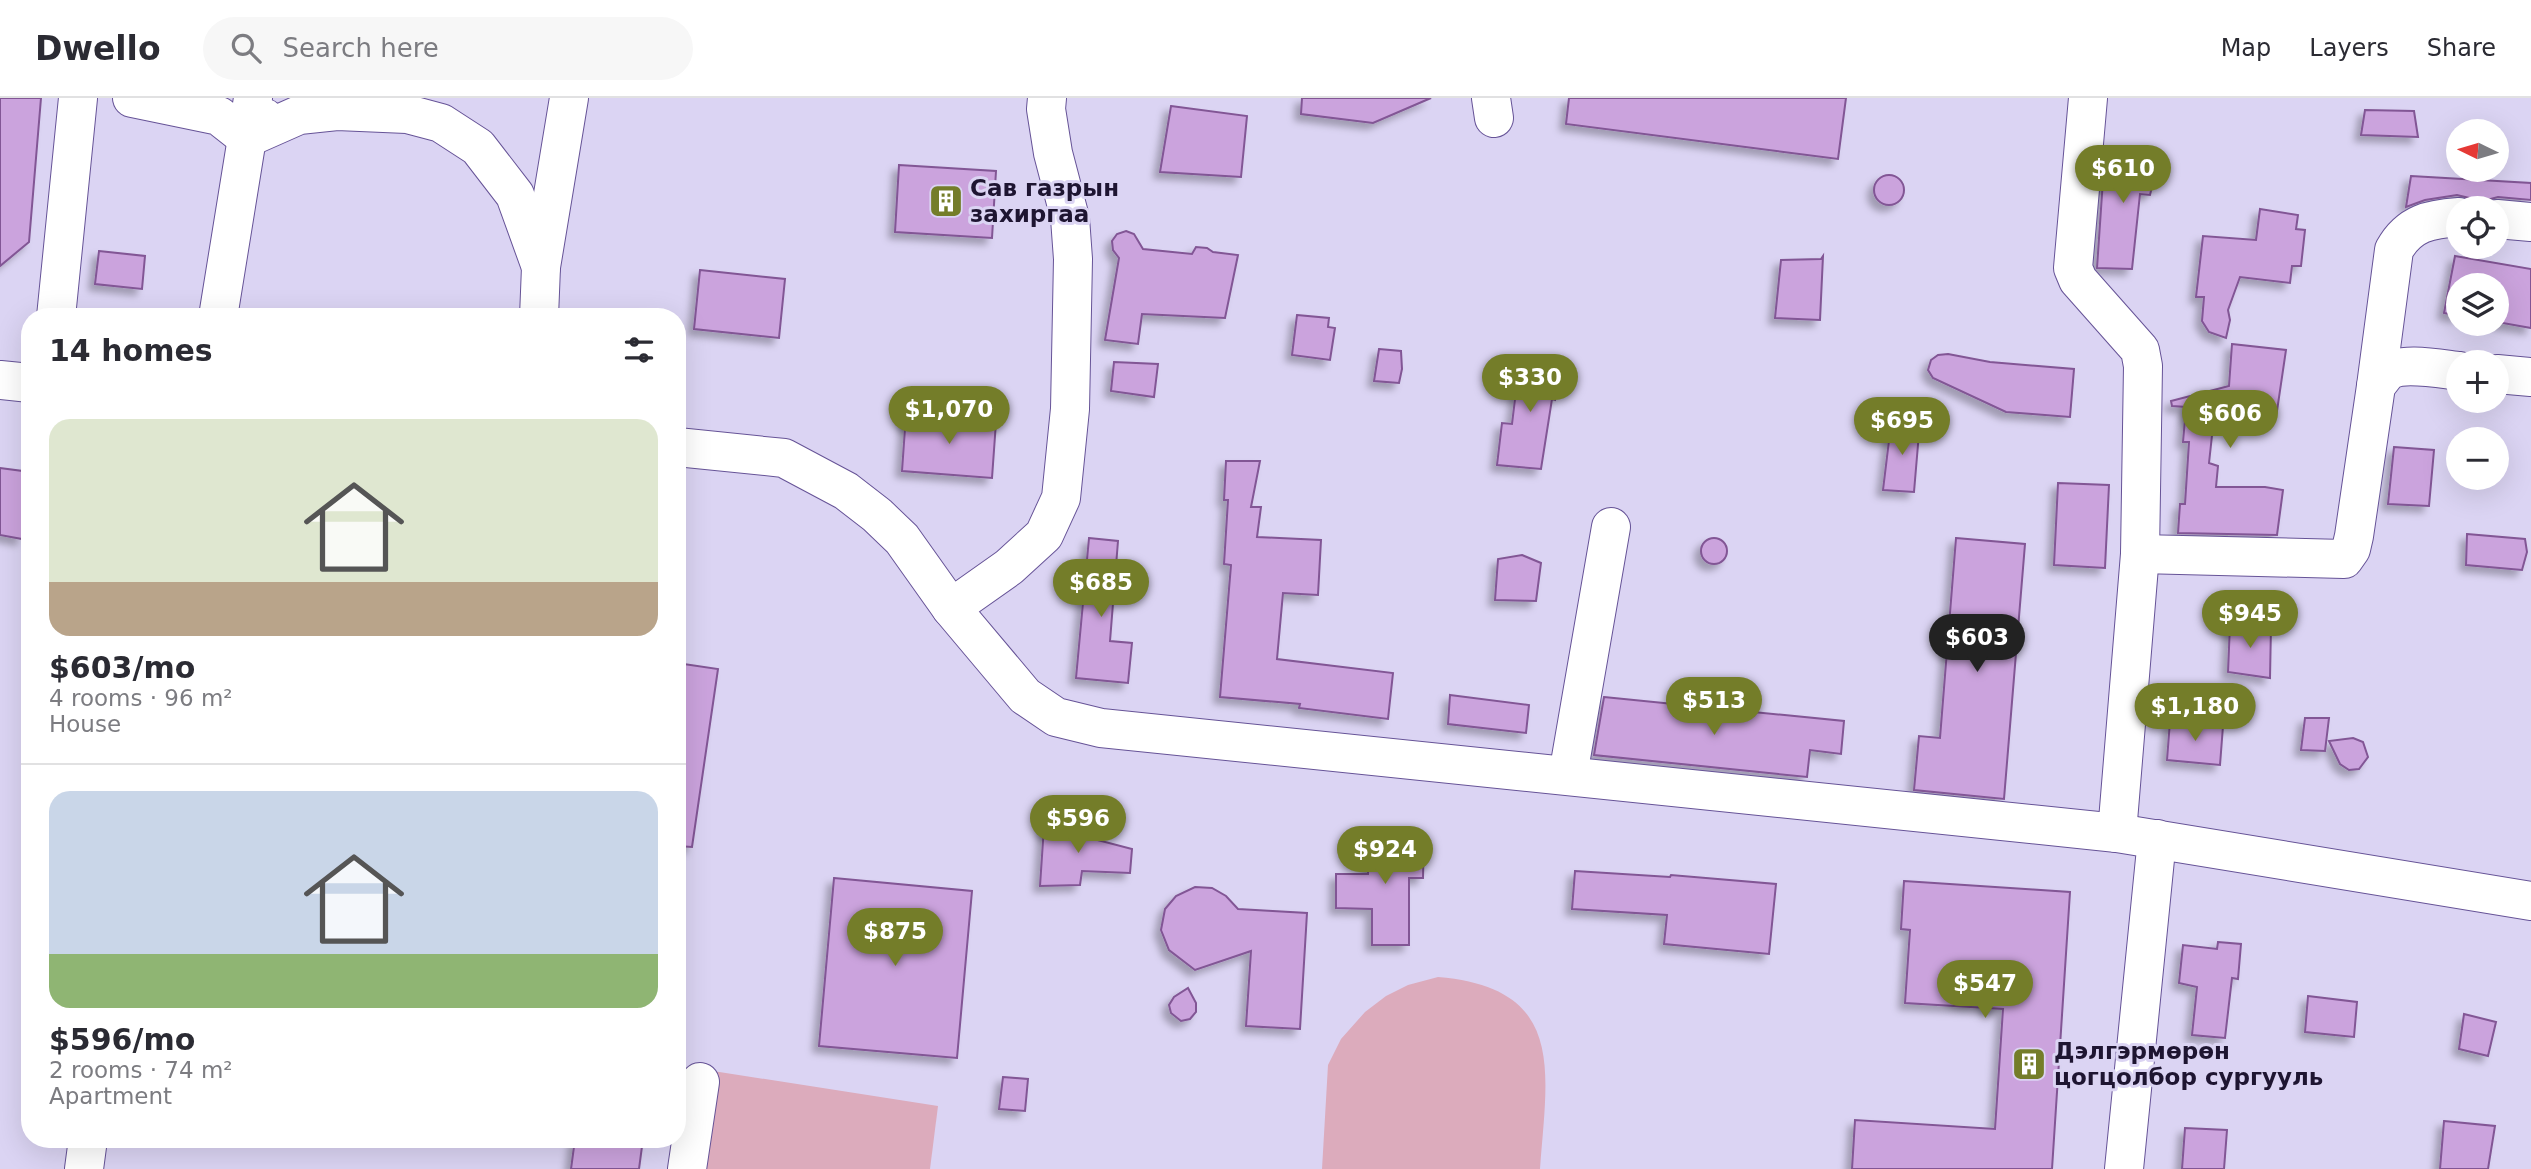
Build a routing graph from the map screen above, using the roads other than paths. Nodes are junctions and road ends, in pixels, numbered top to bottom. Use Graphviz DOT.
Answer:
graph roads {
  1 [pos="78,98"];
  2 [pos="132,98"];
  3 [pos="253,98"];
  4 [pos="282,98"];
  5 [pos="569,98"];
  6 [pos="1047,98"];
  7 [pos="2088,98"];
  8 [pos="247,138"];
  9 [pos="2446,218"];
  10 [pos="2509,220"];
  11 [pos="2531,222"];
  12 [pos="536,299"];
  13 [pos="57,308"];
  14 [pos="219,308"];
  15 [pos="2446,370"];
  16 [pos="2509,375"];
  17 [pos="2531,377"];
  18 [pos="0,380"];
  19 [pos="21,382"];
  20 [pos="2376,386"];
  21 [pos="686,448"];
  22 [pos="1611,527"];
  23 [pos="2140,554"];
  24 [pos="951,608"];
  25 [pos="1568,775"];
  26 [pos="2117,833"];
  27 [pos="2157,839"];
  28 [pos="2531,901"];
  29 [pos="700,1082"];
  30 [pos="87,1148"];
  31 [pos="84,1169"];
  32 [pos="687,1169"];
  33 [pos="2123,1169"];
  1 -- 13 [label="main road"];
  2 -- 8 [label="main road"];
  3 -- 8 [label="main road"];
  4 -- 8 [label="main road"];
  5 -- 12 [label="main road"];
  6 -- 24 [label="main road"];
  7 -- 23 [label="main road"];
  8 -- 12 [label="main road"];
  8 -- 14 [label="main road"];
  9 -- 20 [label="main road"];
  10 -- 11 [label="main road"];
  15 -- 20 [label="main road"];
  16 -- 17 [label="main road"];
  18 -- 19 [label="main road"];
  20 -- 23 [label="main road"];
  21 -- 24 [label="main road"];
  22 -- 25 [label="main road"];
  23 -- 26 [label="main road"];
  24 -- 25 [label="main road"];
  25 -- 26 [label="main road"];
  26 -- 27 [label="main road"];
  27 -- 28 [label="main road"];
  27 -- 33 [label="main road"];
  29 -- 32 [label="main road"];
  30 -- 31 [label="main road"];
}
